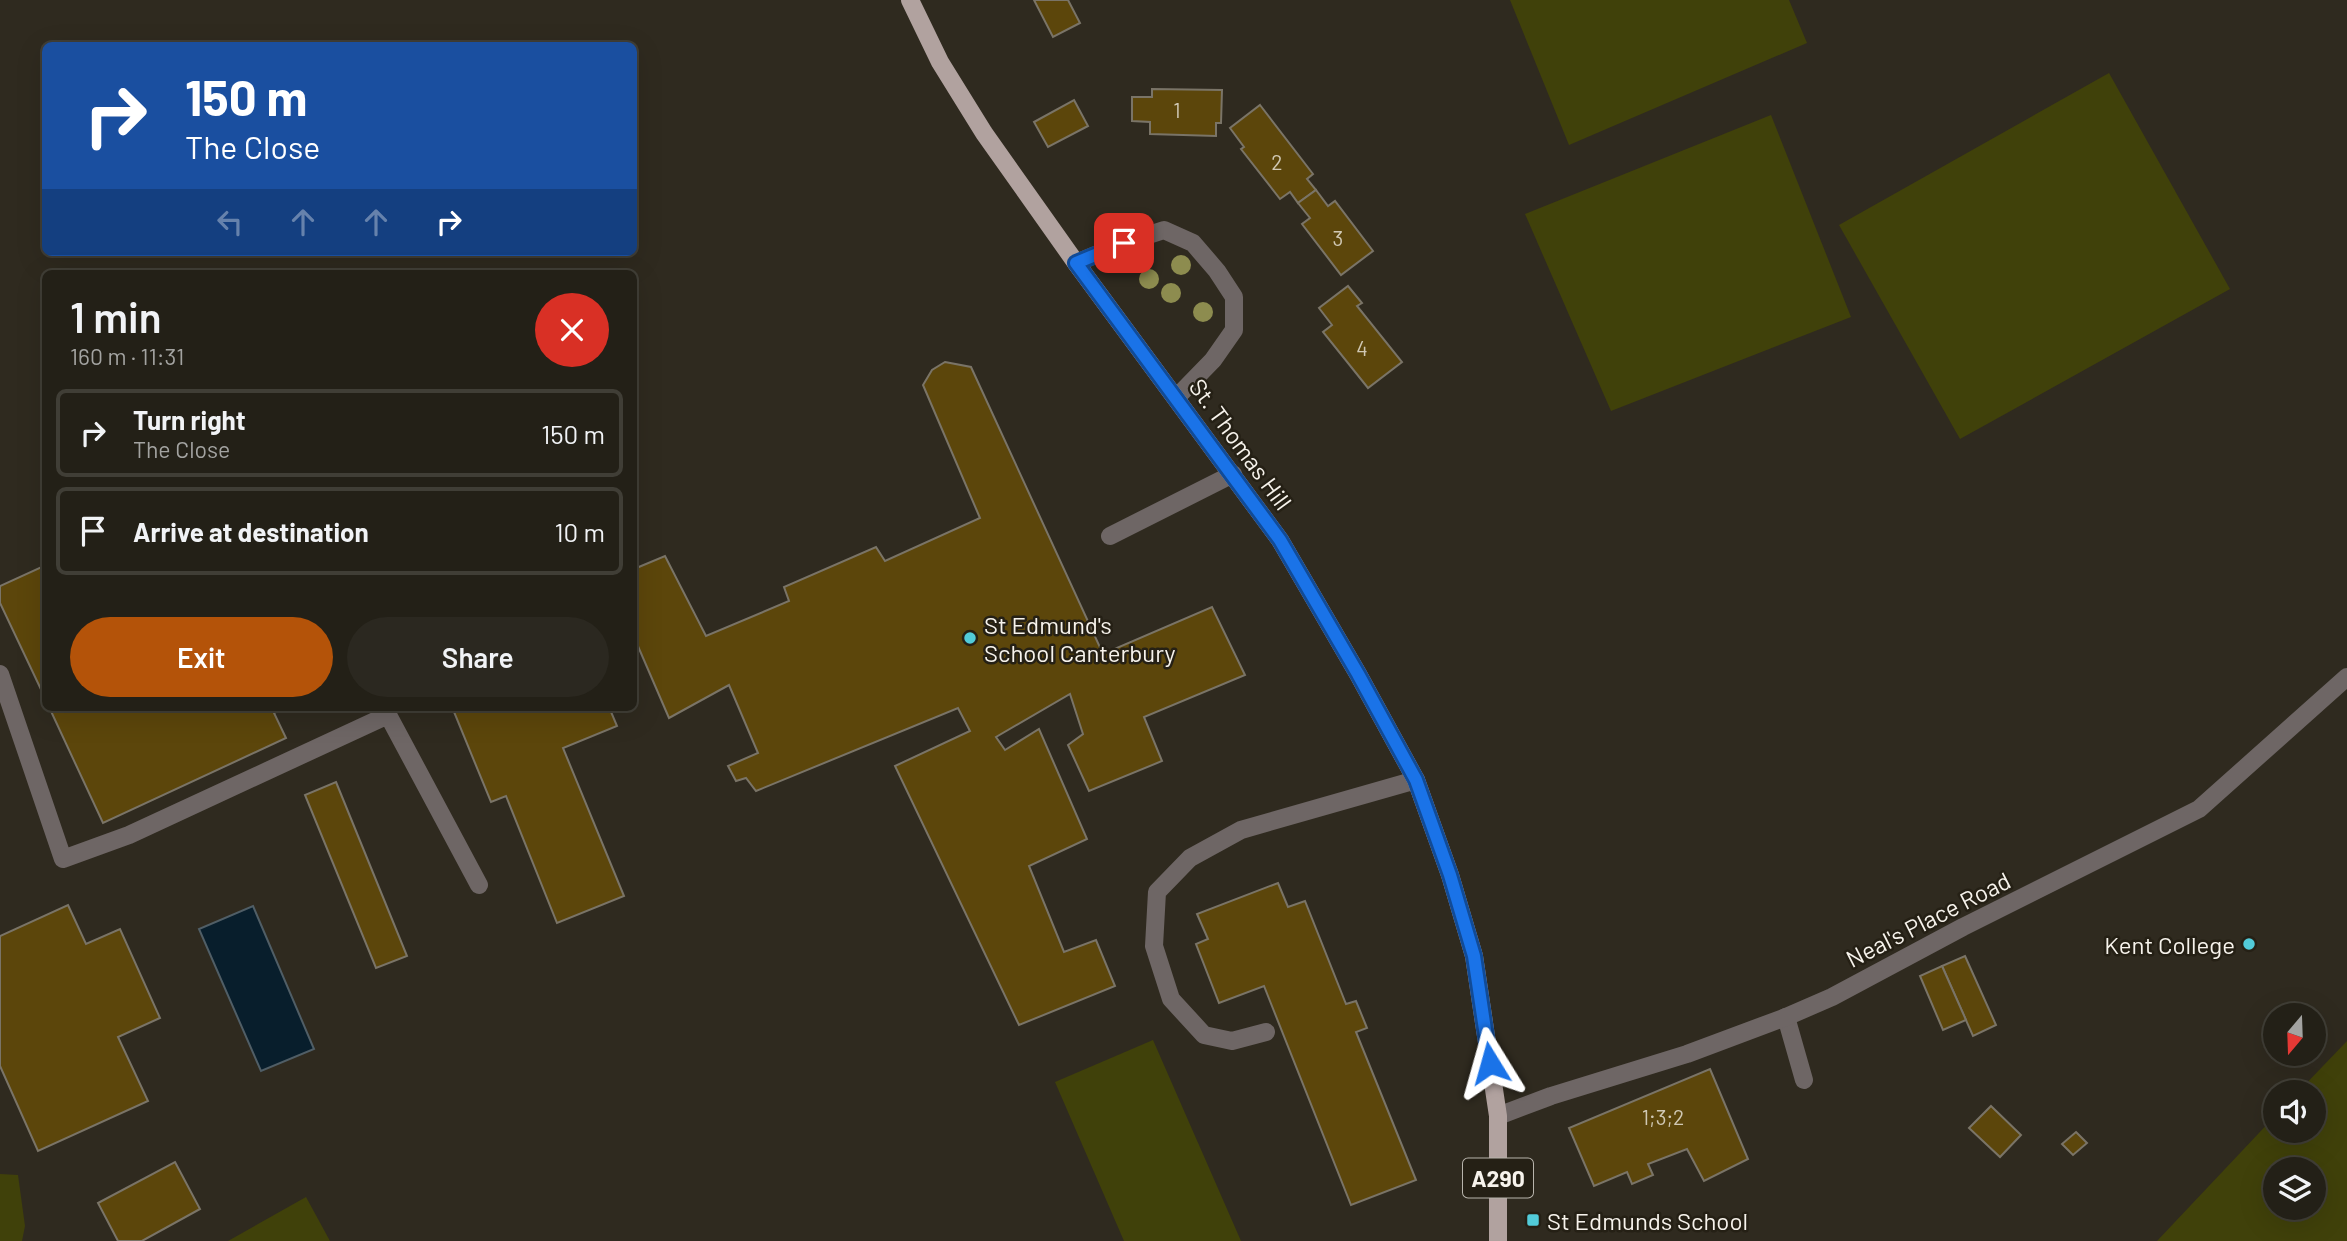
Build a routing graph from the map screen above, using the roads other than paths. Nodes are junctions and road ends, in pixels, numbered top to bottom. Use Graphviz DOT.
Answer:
graph roads {
  1 [pos="910,0"];
  2 [pos="1076,263"];
  3 [pos="1177,397"];
  4 [pos="1233,474"];
  5 [pos="1110,537"];
  6 [pos="0,674"];
  7 [pos="2343,681"];
  8 [pos="1416,780"];
  9 [pos="479,885"];
  10 [pos="1786,1017"];
  11 [pos="1266,1032"];
  12 [pos="1804,1080"];
  13 [pos="1498,1116"];
  14 [pos="1498,1241"];
  1 -- 2 [label="main road, St. Thomas Hill / A290"];
  2 -- 3 [label="main road, St. Thomas Hill / A290"];
  2 -- 3 [label="street"];
  3 -- 4 [label="main road, St. Thomas Hill / A290"];
  4 -- 5 [label="street"];
  4 -- 8 [label="main road, St. Thomas Hill / A290"];
  6 -- 9 [label="street"];
  7 -- 10 [label="street, Neal's Place Road"];
  8 -- 11 [label="street"];
  8 -- 13 [label="main road, St. Thomas Hill / A290"];
  10 -- 12 [label="street"];
  10 -- 13 [label="street, Neal's Place Road"];
  13 -- 14 [label="main road, A290"];
}
